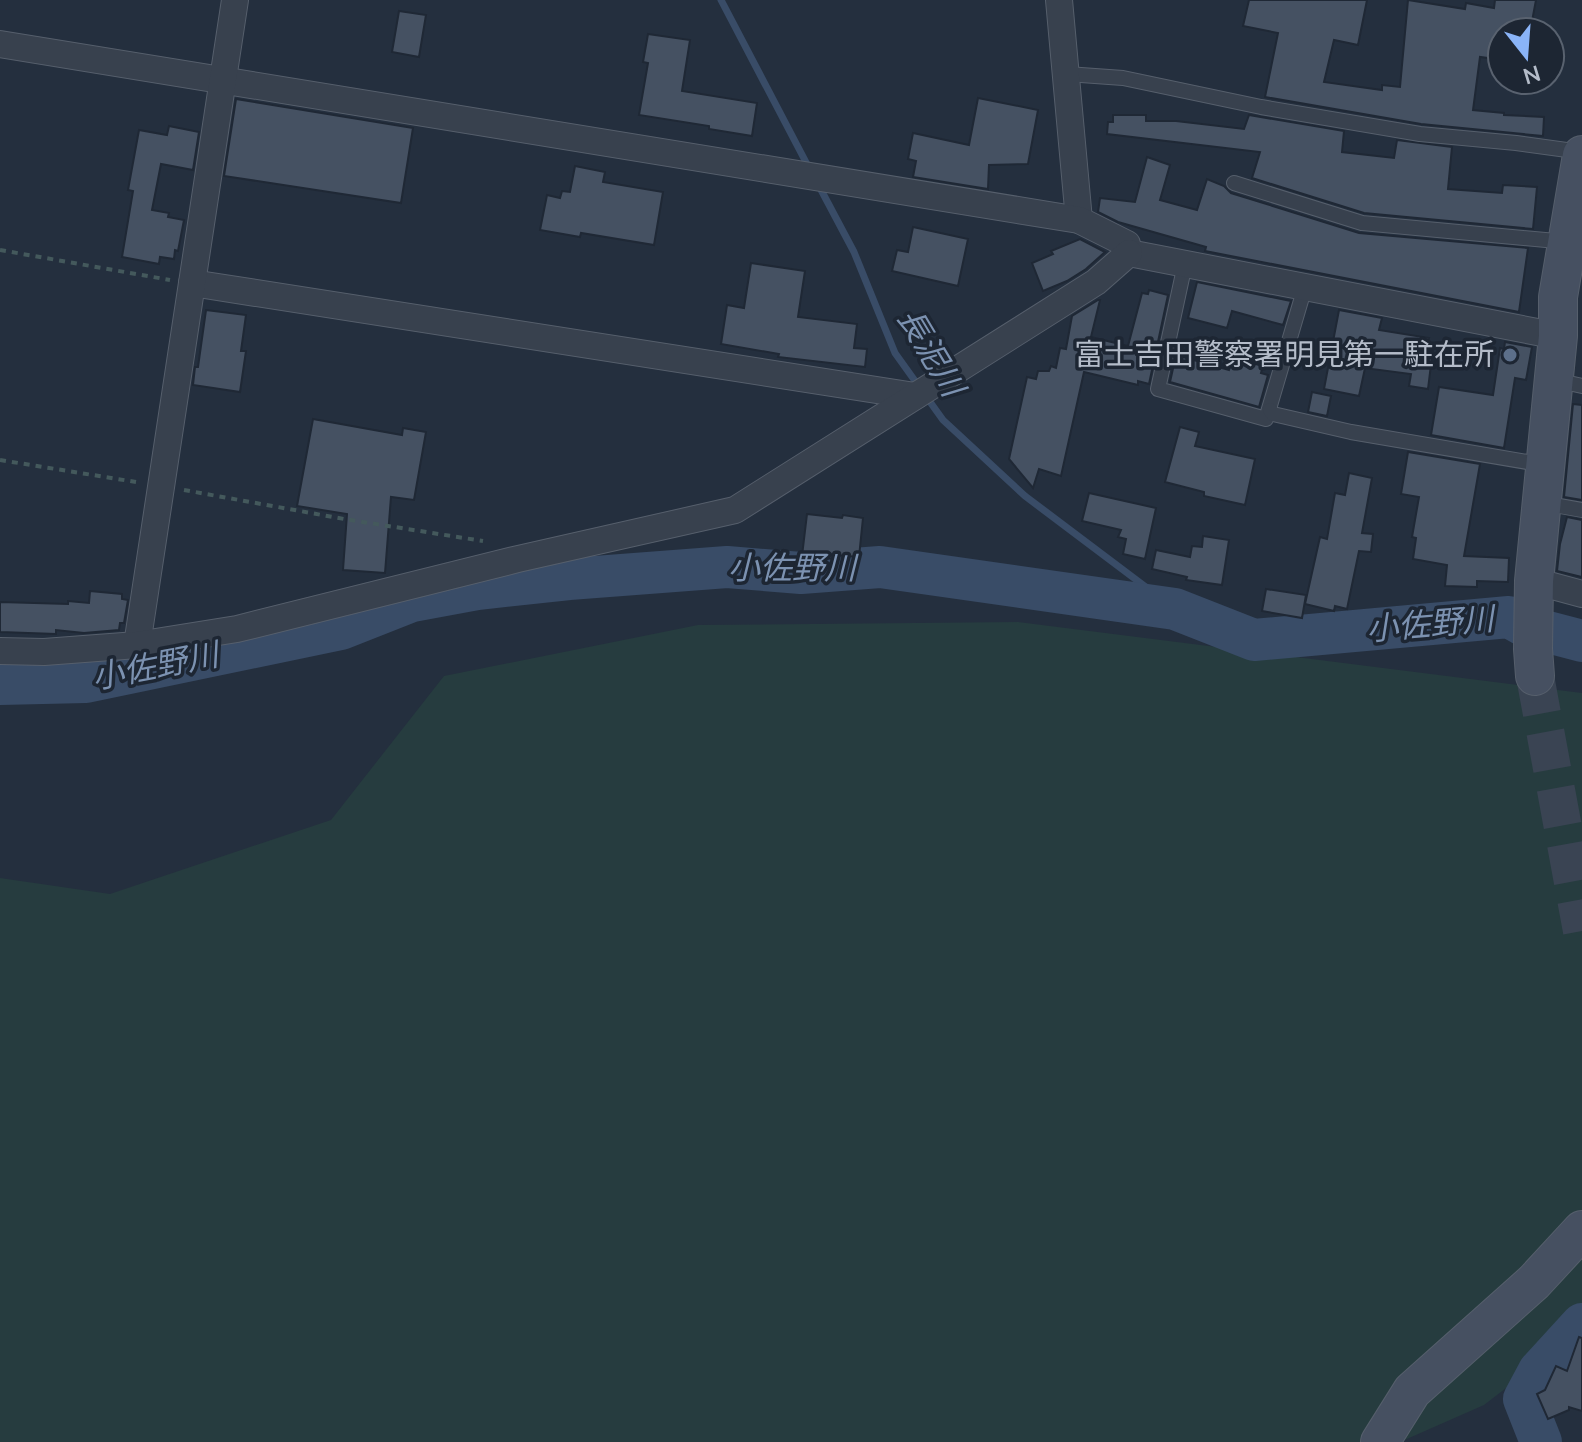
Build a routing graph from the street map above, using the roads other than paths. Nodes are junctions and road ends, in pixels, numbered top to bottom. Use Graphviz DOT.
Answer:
graph roads {
  1 [pos="235,0"];
  2 [pos="1059,0"];
  3 [pos="0,44"];
  4 [pos="1067,74"];
  5 [pos="223,80"];
  6 [pos="1582,154"];
  7 [pos="1234,183"];
  8 [pos="1578,205"];
  9 [pos="1079,220"];
  10 [pos="1567,242"];
  11 [pos="1129,253"];
  12 [pos="1185,264"];
  13 [pos="192,283"];
  14 [pos="1305,287"];
  15 [pos="1570,299"];
  16 [pos="1558,336"];
  17 [pos="1568,383"];
  18 [pos="915,396"];
  19 [pos="1270,410"];
  20 [pos="1545,465"];
  21 [pos="1541,503"];
  22 [pos="1582,510"];
  23 [pos="1534,581"];
  24 [pos="1582,594"];
  25 [pos="137,645"];
  26 [pos="0,651"];
  27 [pos="1534,662"];
  28 [pos="1582,1230"];
  29 [pos="1380,1442"];
  1 -- 5 [label="street"];
  2 -- 4 [label="street"];
  3 -- 5 [label="street"];
  4 -- 6 [label="lane"];
  4 -- 9 [label="street"];
  5 -- 9 [label="street"];
  5 -- 13 [label="street"];
  6 -- 8 [label="street"];
  7 -- 10 [label="lane"];
  8 -- 10 [label="street"];
  9 -- 11 [label="street"];
  10 -- 15 [label="street"];
  11 -- 12 [label="street"];
  11 -- 18 [label="street"];
  12 -- 14 [label="street"];
  12 -- 19 [label="lane"];
  13 -- 18 [label="street"];
  13 -- 25 [label="street"];
  14 -- 16 [label="street"];
  14 -- 19 [label="lane"];
  15 -- 16 [label="street"];
  16 -- 17 [label="street"];
  17 -- 20 [label="street"];
  18 -- 25 [label="street"];
  19 -- 20 [label="lane"];
  20 -- 21 [label="street"];
  21 -- 22 [label="lane"];
  21 -- 23 [label="street"];
  23 -- 24 [label="street"];
  23 -- 27 [label="street"];
  25 -- 26 [label="street"];
  28 -- 29 [label="street"];
}
